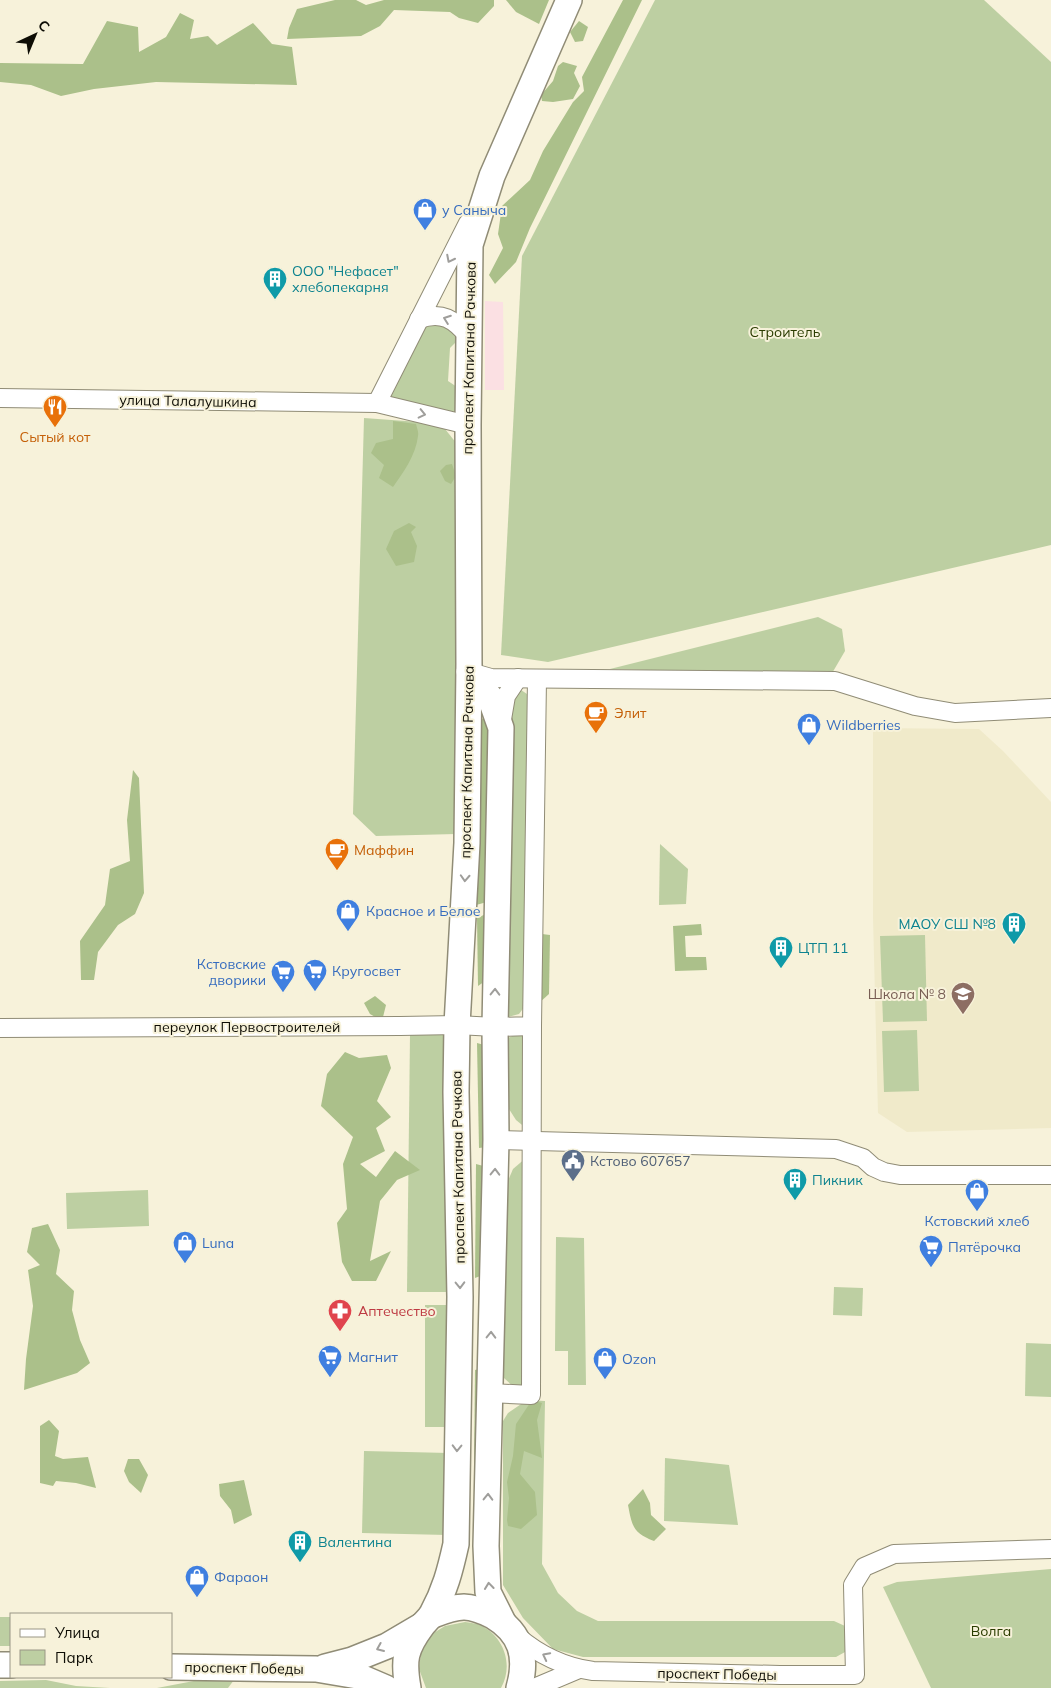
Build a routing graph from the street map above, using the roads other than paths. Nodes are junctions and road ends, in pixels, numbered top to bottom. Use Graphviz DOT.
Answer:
graph roads {
  1 [pos="569,0"];
  2 [pos="489,185"];
  3 [pos="419,319"];
  4 [pos="469,336"];
  5 [pos="0,398"];
  6 [pos="377,403"];
  7 [pos="468,424"];
  8 [pos="469,672"];
  9 [pos="518,678"];
  10 [pos="537,679"];
  11 [pos="1051,708"];
  12 [pos="501,728"];
  13 [pos="457,1025"];
  14 [pos="532,1026"];
  15 [pos="494,1027"];
  16 [pos="0,1028"];
  17 [pos="496,1140"];
  18 [pos="531,1142"];
  19 [pos="1051,1174"];
  20 [pos="490,1393"];
  21 [pos="456,1544"];
  22 [pos="486,1546"];
  23 [pos="1051,1549"];
  24 [pos="427,1620"];
  25 [pos="510,1629"];
  26 [pos="172,1667"];
  27 [pos="316,1669"];
  28 [pos="579,1669"];
  29 [pos="779,1682"];
  30 [pos="386,1688"];
  31 [pos="408,1688"];
  32 [pos="519,1688"];
  33 [pos="534,1688"];
  1 -- 2 [label="street, проспект Капитана Рачкова"];
  2 -- 3 [label="street, one-way"];
  2 -- 4 [label="street, проспект Капитана Рачкова"];
  4 -- 3 [label="street, one-way"];
  3 -- 6 [label="street"];
  4 -- 7 [label="street, проспект Капитана Рачкова"];
  5 -- 6 [label="street, улица Талалушкина"];
  6 -- 7 [label="street, улица Талалушкина, one-way"];
  7 -- 8 [label="street, проспект Капитана Рачкова"];
  8 -- 9 [label="street"];
  8 -- 12 [label="street"];
  8 -- 13 [label="street, проспект Капитана Рачкова, one-way"];
  9 -- 10 [label="street"];
  9 -- 12 [label="street"];
  10 -- 11 [label="street"];
  10 -- 14 [label="street"];
  15 -- 12 [label="street, one-way"];
  13 -- 15 [label="street, переулок Первостроителей"];
  13 -- 16 [label="street, переулок Первостроителей"];
  13 -- 21 [label="street, проспект Капитана Рачкова, one-way"];
  14 -- 15 [label="street, переулок Первостроителей"];
  14 -- 18 [label="street"];
  15 -- 17 [label="street"];
  17 -- 18 [label="street"];
  20 -- 17 [label="street, one-way"];
  18 -- 19 [label="street"];
  18 -- 20 [label="street"];
  22 -- 20 [label="street, one-way"];
  21 -- 22 [label="street"];
  21 -- 24 [label="street, проспект Капитана Рачкова"];
  25 -- 22 [label="street, one-way"];
  23 -- 29 [label="street, проспект Победы"];
  24 -- 25 [label="street"];
  24 -- 27 [label="street, one-way"];
  24 -- 31 [label="street, проспект Капитана Рачкова"];
  28 -- 25 [label="street, проспект Победы, one-way"];
  25 -- 32 [label="street"];
  26 -- 27 [label="street, проспект Победы"];
  27 -- 30 [label="street"];
  28 -- 29 [label="street, проспект Победы"];
  28 -- 33 [label="street"];
}
